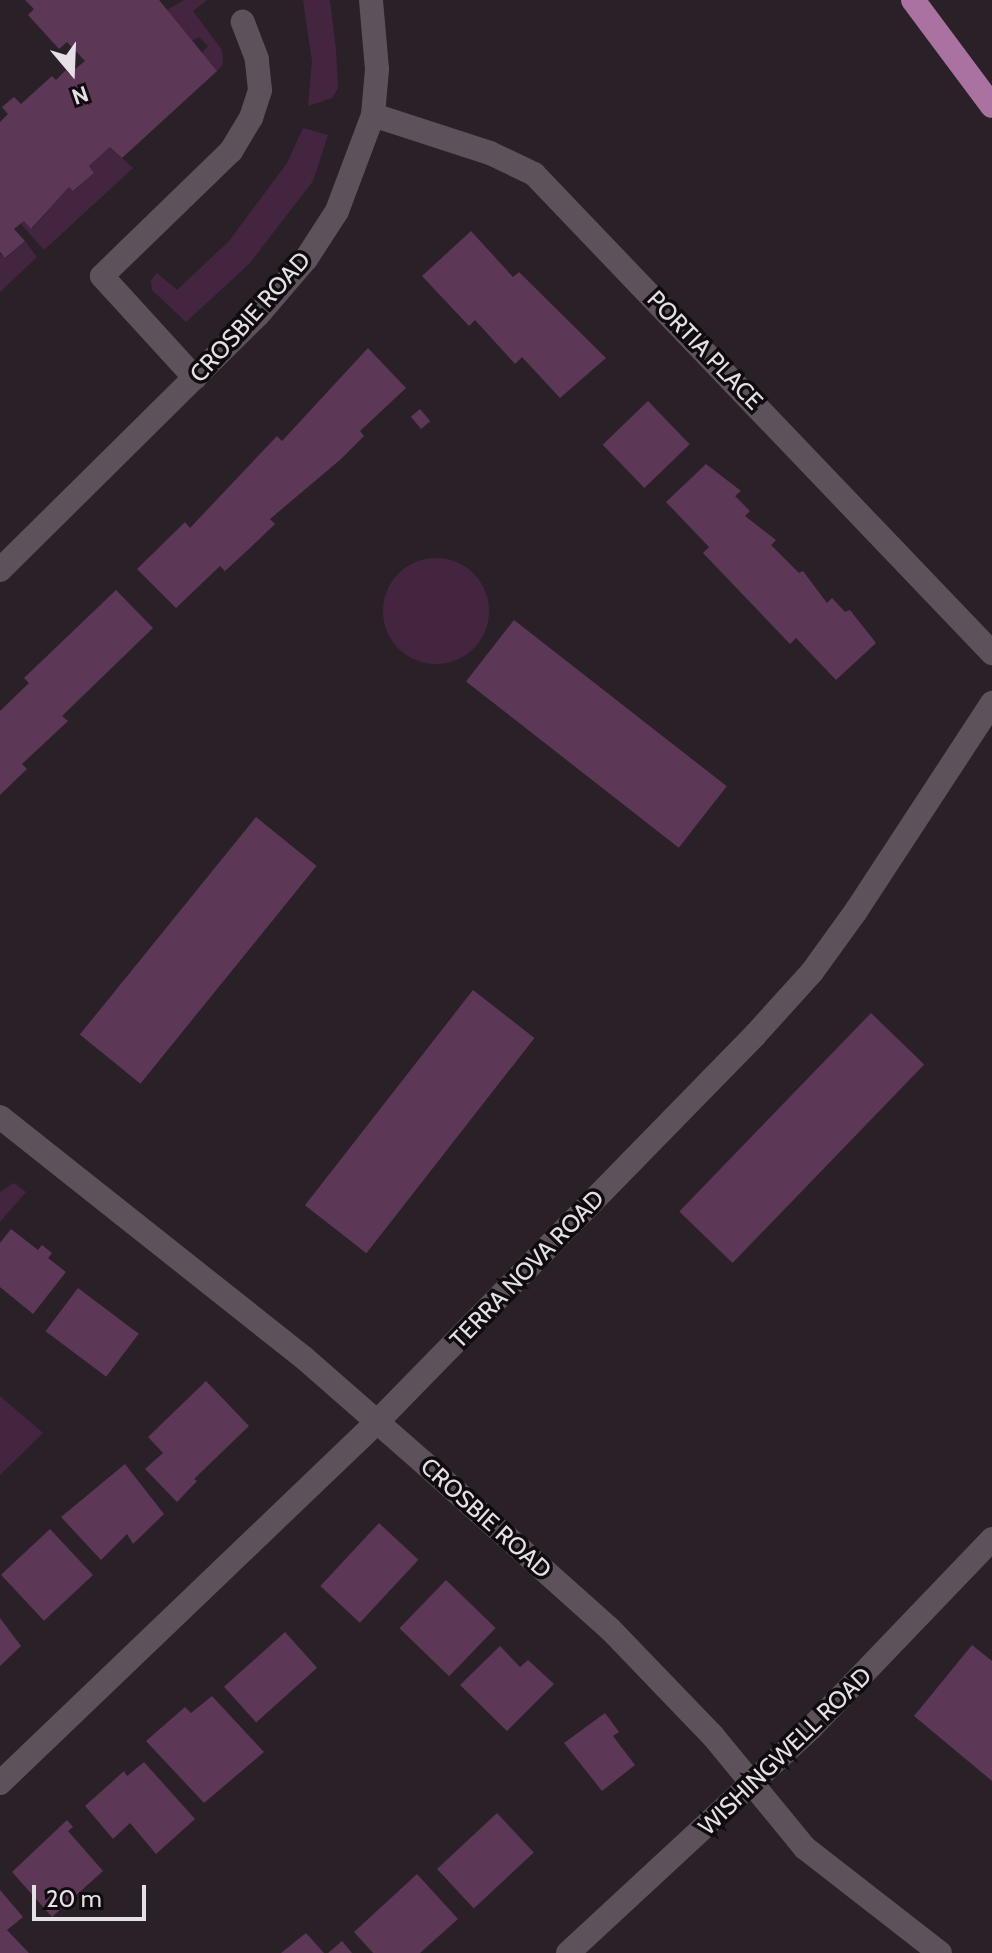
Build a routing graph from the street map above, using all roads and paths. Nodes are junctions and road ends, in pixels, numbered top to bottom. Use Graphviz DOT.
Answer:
graph roads {
  1 [pos="371,0"];
  2 [pos="913,0"];
  3 [pos="243,22"];
  4 [pos="992,106"];
  5 [pos="373,115"];
  6 [pos="195,378"];
  7 [pos="0,570"];
  8 [pos="992,653"];
  9 [pos="992,703"];
  10 [pos="0,1117"];
  11 [pos="377,1422"];
  12 [pos="992,1539"];
  13 [pos="0,1783"];
  14 [pos="750,1783"];
  15 [pos="568,1953"];
  16 [pos="940,1953"];
  1 -- 5 [label="street, CROSBIE ROAD"];
  2 -- 4 [label="main road"];
  3 -- 6 [label="street"];
  5 -- 6 [label="street, CROSBIE ROAD"];
  5 -- 8 [label="street, PORTIA PLACE"];
  6 -- 7 [label="street, CROSBIE ROAD"];
  9 -- 11 [label="street, TERRA NOVA ROAD"];
  10 -- 11 [label="street, CROSBIE ROAD"];
  11 -- 13 [label="street, TERRA NOVA ROAD"];
  11 -- 14 [label="street, CROSBIE ROAD"];
  12 -- 14 [label="street, WISHINGWELL ROAD"];
  14 -- 15 [label="street, WISHINGWELL ROAD"];
  14 -- 16 [label="street, CROSBIE ROAD"];
}
